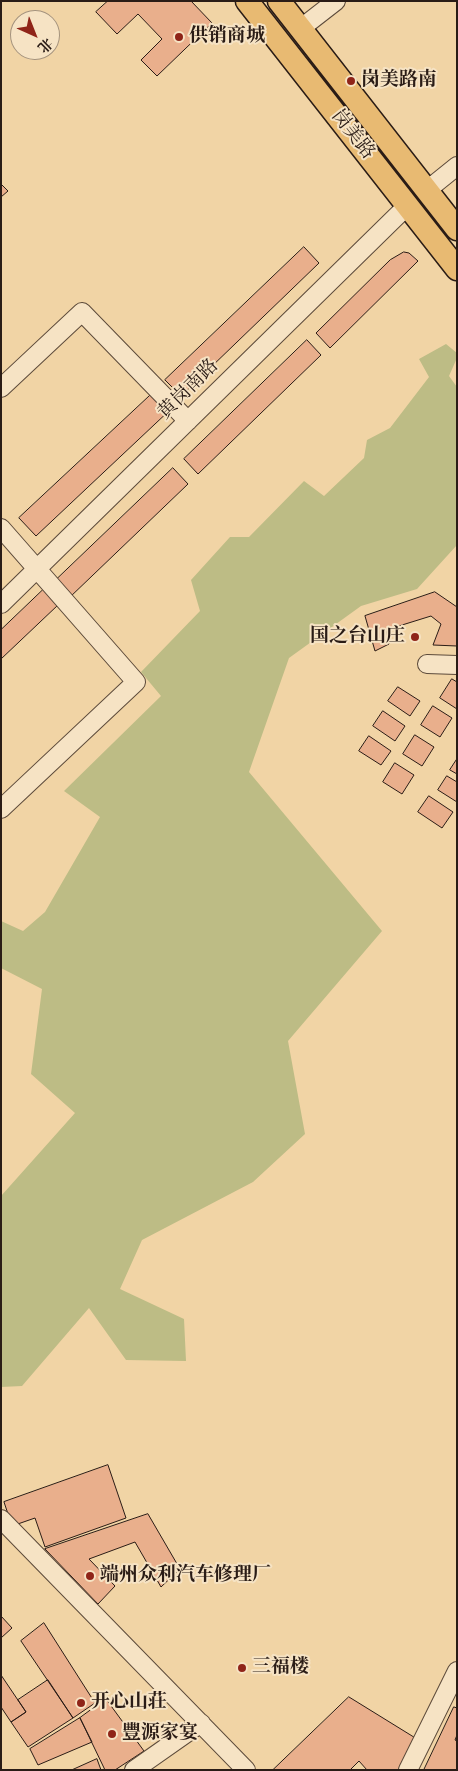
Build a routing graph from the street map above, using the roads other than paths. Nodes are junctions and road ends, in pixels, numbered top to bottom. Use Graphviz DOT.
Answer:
graph roads {
  1 [pos="246,1"];
  2 [pos="279,1"];
  3 [pos="336,1"];
  4 [pos="300,29"];
  5 [pos="457,166"];
  6 [pos="426,191"];
  7 [pos="407,206"];
  8 [pos="457,230"];
  9 [pos="457,269"];
  10 [pos="1,388"];
  11 [pos="188,421"];
  12 [pos="1,528"];
  13 [pos="37,571"];
  14 [pos="1,604"];
  15 [pos="427,664"];
  16 [pos="457,665"];
  17 [pos="1,808"];
  18 [pos="1,1519"];
  19 [pos="457,1671"];
  20 [pos="201,1723"];
  21 [pos="134,1770"];
  22 [pos="246,1770"];
  23 [pos="408,1770"];
  1 -- 7 [label="main road, 岗美路"];
  2 -- 4 [label="main road, 岗美路"];
  3 -- 4 [label="street"];
  4 -- 6 [label="main road, 岗美路"];
  5 -- 6 [label="street"];
  6 -- 8 [label="main road, 岗美路"];
  7 -- 9 [label="main road, 岗美路"];
  7 -- 11 [label="street, 黄岗南路"];
  10 -- 11 [label="street"];
  11 -- 13 [label="street, 黄岗南路"];
  12 -- 13 [label="street"];
  13 -- 14 [label="street, 黄岗南路"];
  13 -- 17 [label="street"];
  15 -- 16 [label="street"];
  18 -- 20 [label="street"];
  19 -- 23 [label="street"];
  20 -- 21 [label="street"];
  20 -- 22 [label="street"];
}
